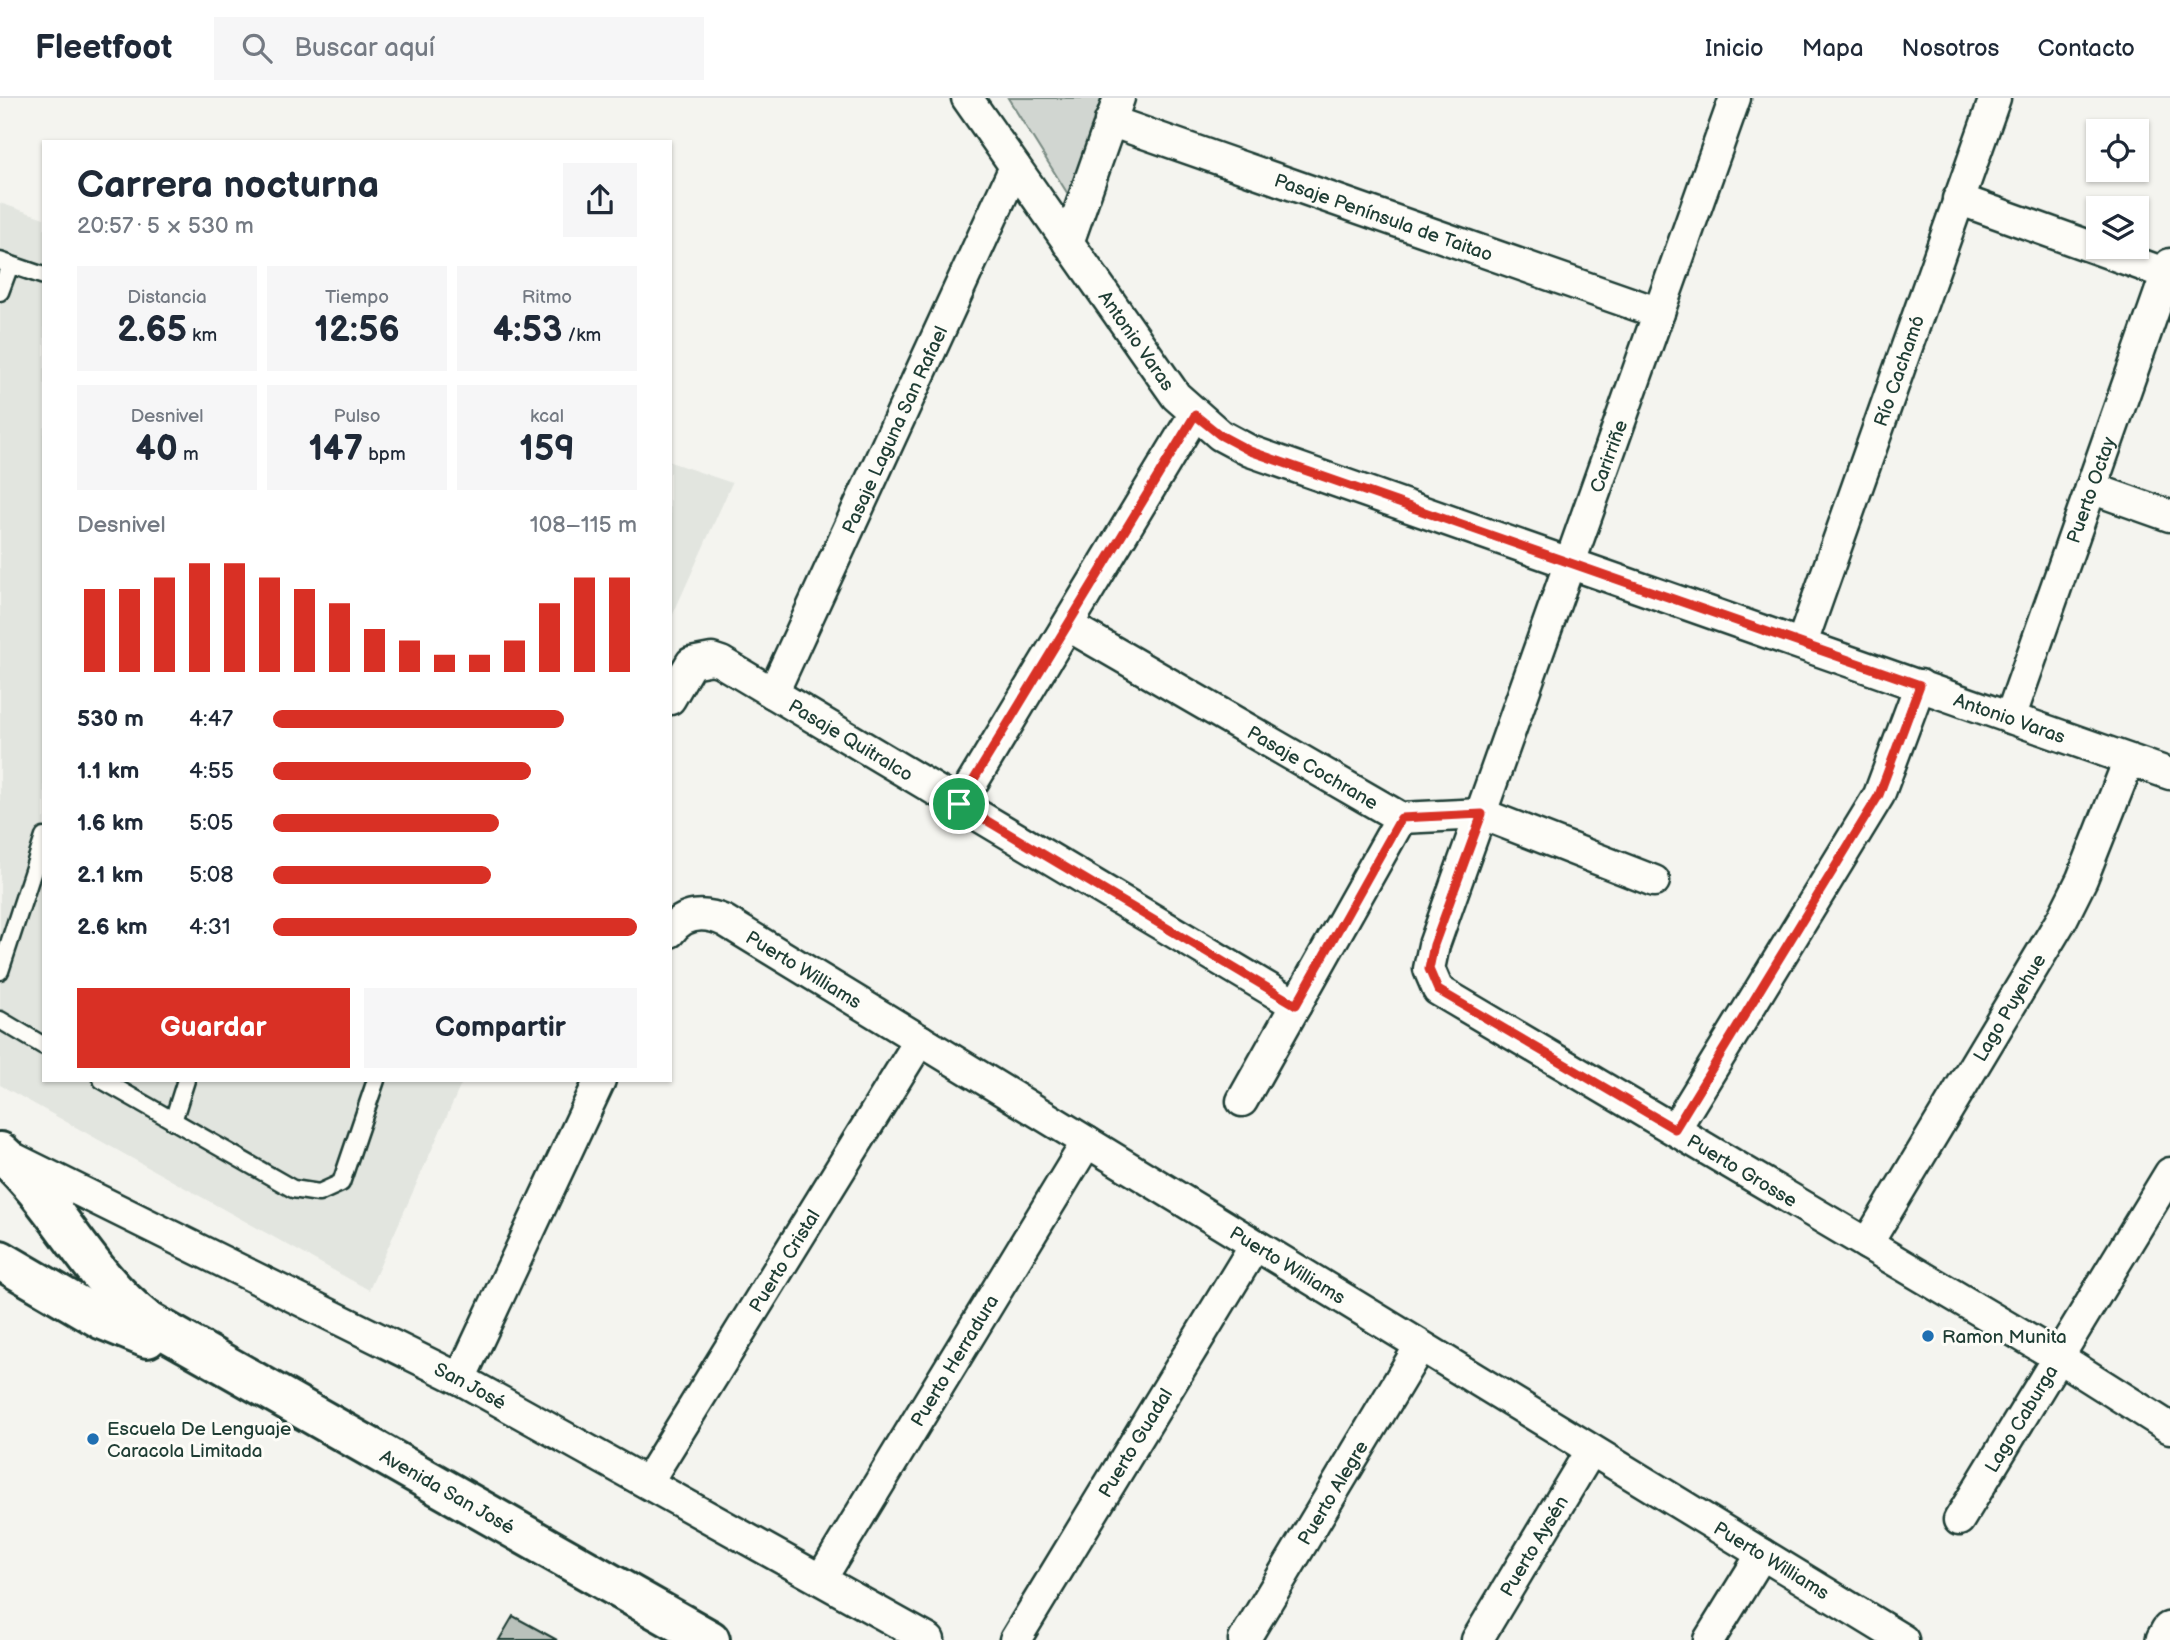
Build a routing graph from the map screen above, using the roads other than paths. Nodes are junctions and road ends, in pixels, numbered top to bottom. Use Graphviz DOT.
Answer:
graph roads {
  1 [pos="967,98"];
  2 [pos="1994,98"];
  3 [pos="1726,101"];
  4 [pos="1115,109"];
  5 [pos="1015,167"];
  6 [pos="1958,200"];
  7 [pos="1068,243"];
  8 [pos="5,263"];
  9 [pos="2169,271"];
  10 [pos="42,275"];
  11 [pos="0,292"];
  12 [pos="1659,313"];
  13 [pos="1195,415"];
  14 [pos="2091,488"];
  15 [pos="2170,516"];
  16 [pos="1571,561"];
  17 [pos="1069,626"];
  18 [pos="1802,643"];
  19 [pos="1920,685"];
  20 [pos="773,693"];
  21 [pos="672,696"];
  22 [pos="2010,718"];
  23 [pos="2129,760"];
  24 [pos="2170,774"];
  25 [pos="959,804"];
  26 [pos="1482,814"];
  27 [pos="1401,818"];
  28 [pos="42,843"];
  29 [pos="1654,881"];
  30 [pos="672,930"];
  31 [pos="0,971"];
  32 [pos="1296,1005"];
  33 [pos="0,1020"];
  34 [pos="920,1041"];
  35 [pos="42,1045"];
  36 [pos="105,1082"];
  37 [pos="185,1082"];
  38 [pos="375,1082"];
  39 [pos="599,1082"];
  40 [pos="1242,1101"];
  41 [pos="173,1121"];
  42 [pos="1675,1129"];
  43 [pos="1087,1142"];
  44 [pos="0,1152"];
  45 [pos="2170,1173"];
  46 [pos="1867,1244"];
  47 [pos="1255,1245"];
  48 [pos="0,1260"];
  49 [pos="184,1345"];
  50 [pos="1420,1346"];
  51 [pos="2058,1357"];
  52 [pos="460,1379"];
  53 [pos="2170,1428"];
  54 [pos="1591,1450"];
  55 [pos="648,1481"];
  56 [pos="1959,1520"];
  57 [pos="1762,1554"];
  58 [pos="821,1579"];
  59 [pos="2170,1631"];
  60 [pos="709,1640"];
  61 [pos="929,1640"];
  62 [pos="1015,1640"];
  63 [pos="1244,1640"];
  64 [pos="1477,1640"];
  65 [pos="1709,1640"];
  66 [pos="1903,1640"];
  67 [pos="2165,1640"];
  1 -- 5 [label="street, Antonio Varas"];
  2 -- 6 [label="street, Río Cachamó"];
  3 -- 12 [label="street, Carirriñe"];
  4 -- 7 [label="street"];
  4 -- 12 [label="street, Pasaje Península de Taitao"];
  5 -- 7 [label="street, Antonio Varas"];
  5 -- 20 [label="street, Pasaje Laguna San Rafael"];
  6 -- 9 [label="street"];
  6 -- 18 [label="street, Río Cachamó"];
  7 -- 13 [label="street, Antonio Varas"];
  8 -- 10 [label="lane"];
  8 -- 11 [label="lane"];
  9 -- 14 [label="street, Puerto Octay"];
  12 -- 16 [label="street, Carirriñe"];
  13 -- 16 [label="street, Antonio Varas"];
  13 -- 17 [label="street"];
  14 -- 15 [label="street"];
  14 -- 22 [label="street, Puerto Octay"];
  16 -- 18 [label="street, Antonio Varas"];
  16 -- 26 [label="street, Carirriñe"];
  17 -- 25 [label="street"];
  17 -- 27 [label="street, Pasaje Cochrane"];
  18 -- 19 [label="street, Antonio Varas"];
  19 -- 22 [label="street, Antonio Varas"];
  19 -- 42 [label="street"];
  20 -- 21 [label="street, Pasaje Quitralco"];
  20 -- 25 [label="street, Pasaje Quitralco"];
  22 -- 23 [label="street, Antonio Varas"];
  23 -- 24 [label="street, Antonio Varas"];
  23 -- 46 [label="street, Lago Puyehue"];
  25 -- 32 [label="street, Pasaje Quitralco"];
  26 -- 27 [label="street, Pasaje Cochrane"];
  26 -- 29 [label="street, Pasaje Cochrane"];
  26 -- 42 [label="street, Puerto Grosse"];
  27 -- 32 [label="street"];
  28 -- 31 [label="lane"];
  30 -- 34 [label="street, Puerto Williams"];
  32 -- 40 [label="street"];
  33 -- 35 [label="lane"];
  34 -- 43 [label="street, Puerto Williams"];
  34 -- 55 [label="street, Puerto Cristal"];
  36 -- 41 [label="lane"];
  37 -- 41 [label="lane"];
  38 -- 41 [label="lane"];
  39 -- 52 [label="street"];
  42 -- 46 [label="street, Puerto Grosse"];
  43 -- 47 [label="street, Puerto Williams"];
  43 -- 58 [label="street, Puerto Herradura"];
  44 -- 49 [label="main road, Avenida San José"];
  44 -- 52 [label="street, San José"];
  45 -- 51 [label="street, Lago Caburga"];
  46 -- 51 [label="street, Puerto Grosse"];
  47 -- 50 [label="street, Puerto Williams"];
  47 -- 62 [label="street, Puerto Guadal"];
  48 -- 49 [label="main road, Avenida San José"];
  49 -- 60 [label="main road, Avenida San José"];
  50 -- 54 [label="street, Puerto Williams"];
  50 -- 63 [label="street, Puerto Alegre"];
  51 -- 53 [label="street, Puerto Grosse"];
  51 -- 56 [label="street, Lago Caburga"];
  52 -- 55 [label="street, San José"];
  54 -- 57 [label="street, Puerto Williams"];
  54 -- 64 [label="street, Puerto Aysén"];
  55 -- 58 [label="street, San José"];
  57 -- 65 [label="street"];
  57 -- 66 [label="street, Puerto Williams"];
  58 -- 61 [label="street, San José"];
  59 -- 67 [label="street"];
}
